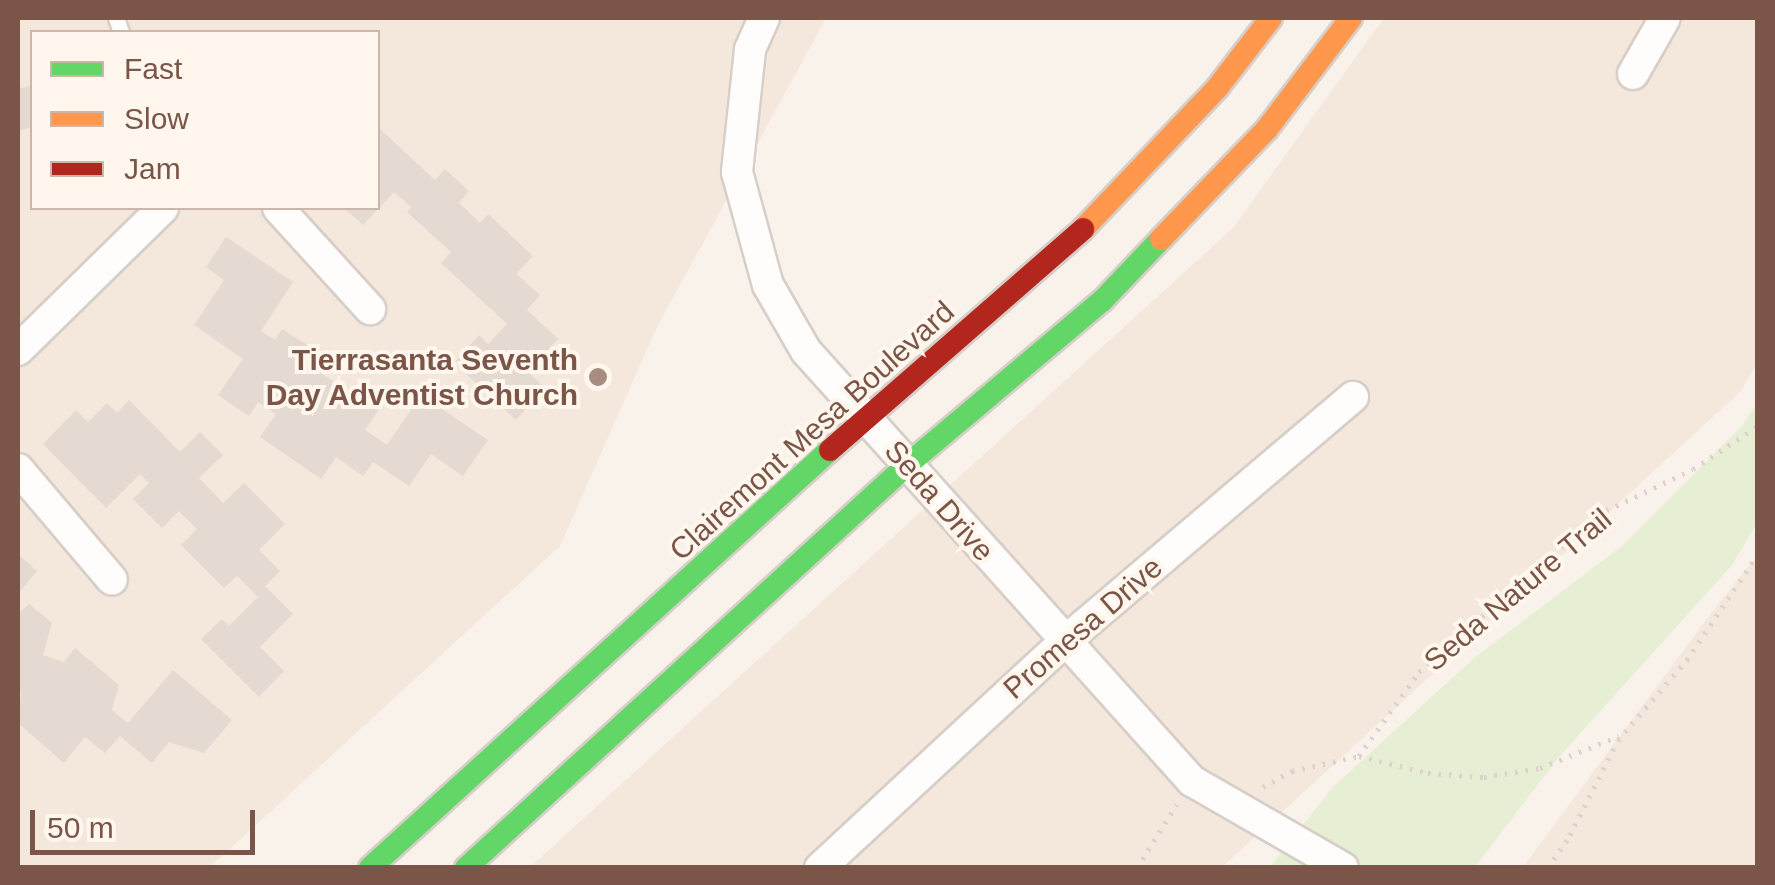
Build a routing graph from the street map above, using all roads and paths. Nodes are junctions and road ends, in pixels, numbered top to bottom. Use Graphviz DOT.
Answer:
graph roads {
  1 [pos="764,18"];
  2 [pos="1271,18"];
  3 [pos="1351,18"];
  4 [pos="1665,18"];
  5 [pos="1633,74"];
  6 [pos="160,210"];
  7 [pos="280,210"];
  8 [pos="370,309"];
  9 [pos="18,350"];
  10 [pos="1353,396"];
  11 [pos="866,418"];
  12 [pos="1758,426"];
  13 [pos="907,464"];
  14 [pos="18,469"];
  15 [pos="1758,554"];
  16 [pos="112,580"];
  17 [pos="1064,642"];
  18 [pos="1622,734"];
  19 [pos="1360,756"];
  20 [pos="1192,780"];
  21 [pos="1233,804"];
  22 [pos="370,868"];
  23 [pos="466,868"];
  24 [pos="820,868"];
  25 [pos="1137,868"];
  26 [pos="1343,868"];
  27 [pos="1548,868"];
  1 -- 11 [label="street, Seda Drive"];
  2 -- 11 [label="street, Clairemont Mesa Boulevard"];
  3 -- 13 [label="street"];
  4 -- 5 [label="street"];
  6 -- 9 [label="street"];
  7 -- 8 [label="street"];
  10 -- 17 [label="street, Promesa Drive"];
  11 -- 13 [label="street, Seda Drive"];
  11 -- 22 [label="street, Clairemont Mesa Boulevard"];
  12 -- 19 [label="path, Seda Nature Trail"];
  13 -- 17 [label="street, Seda Drive"];
  13 -- 23 [label="street"];
  14 -- 16 [label="street"];
  15 -- 18 [label="path"];
  17 -- 20 [label="street, Seda Drive"];
  17 -- 24 [label="street, Promesa Drive"];
  18 -- 19 [label="path"];
  18 -- 27 [label="path"];
  19 -- 21 [label="path"];
  20 -- 21 [label="street, Seda Drive"];
  20 -- 25 [label="path"];
  21 -- 26 [label="street, Seda Drive"];
}
